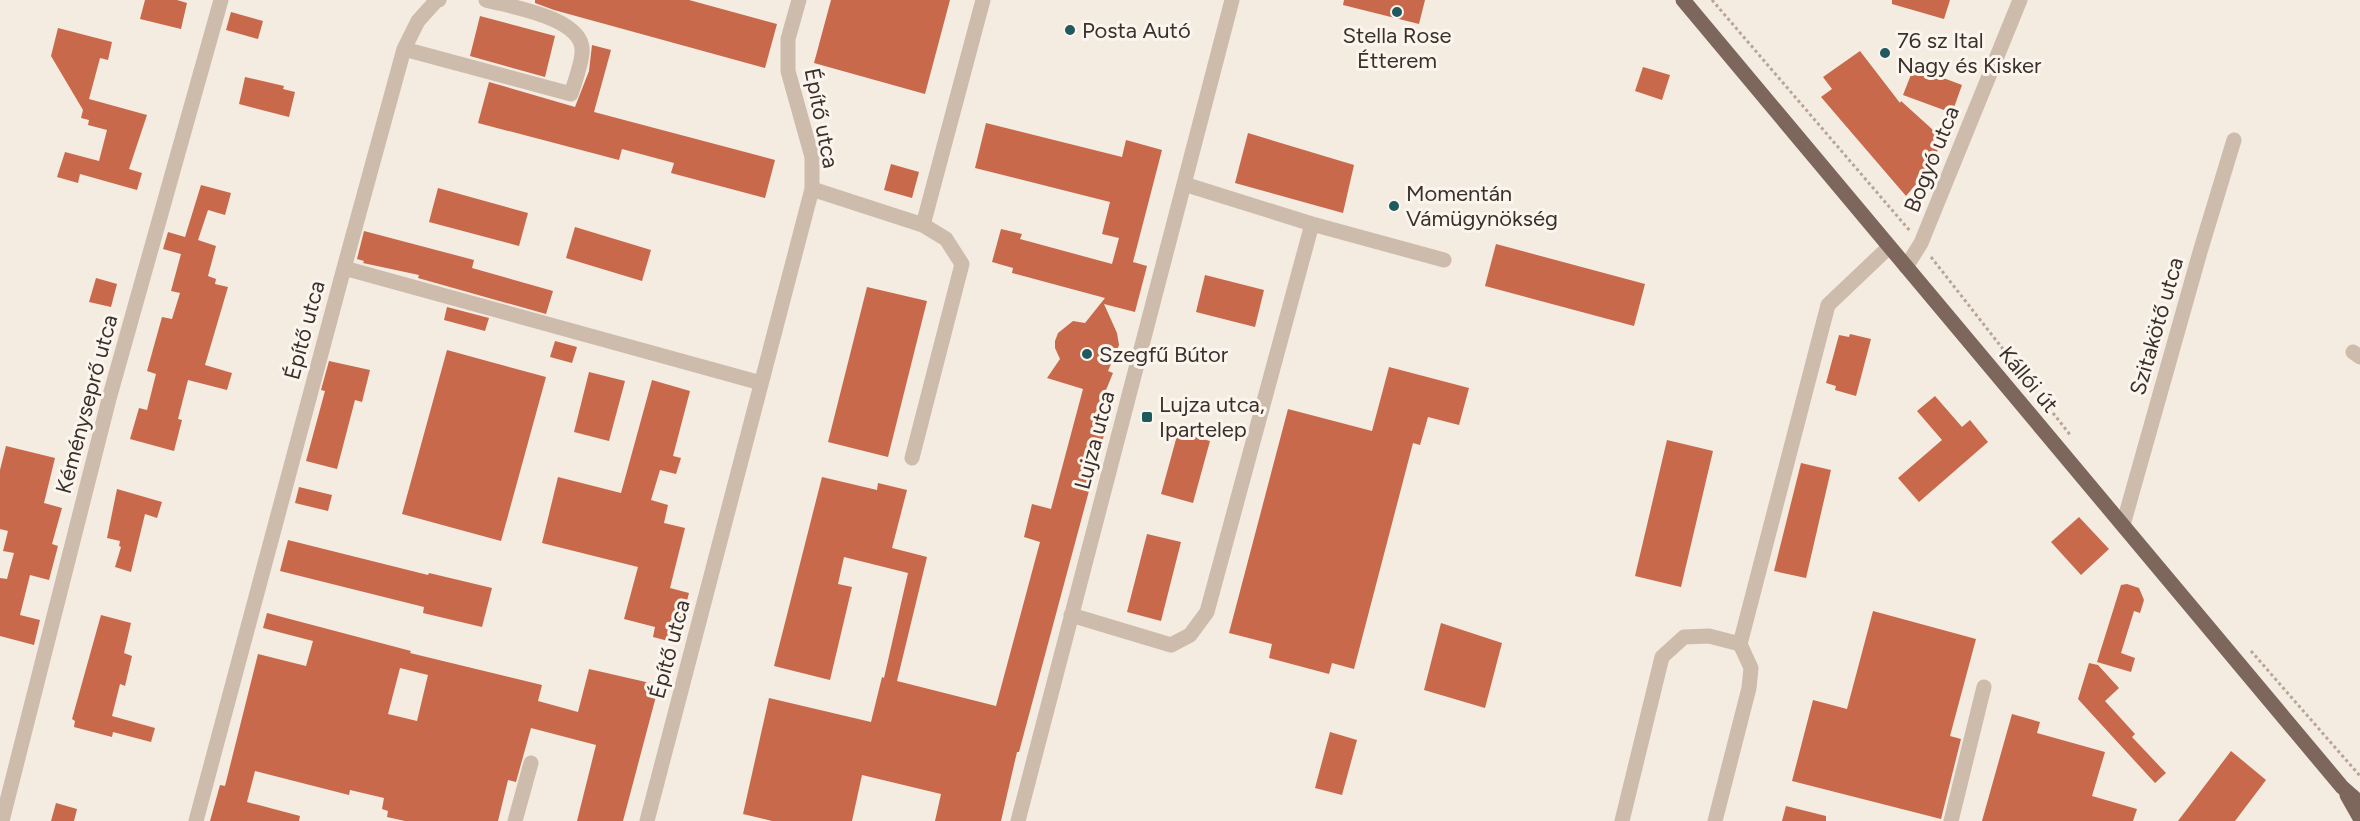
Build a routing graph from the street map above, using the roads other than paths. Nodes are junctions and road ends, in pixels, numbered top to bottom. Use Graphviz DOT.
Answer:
graph roads {
  1 [pos="221,0"];
  2 [pos="439,0"];
  3 [pos="486,0"];
  4 [pos="799,0"];
  5 [pos="983,0"];
  6 [pos="1232,0"];
  7 [pos="1683,0"];
  8 [pos="2020,0"];
  9 [pos="404,49"];
  10 [pos="2234,140"];
  11 [pos="1184,184"];
  12 [pos="812,189"];
  13 [pos="1312,224"];
  14 [pos="923,225"];
  15 [pos="1889,247"];
  16 [pos="1444,260"];
  17 [pos="1906,267"];
  18 [pos="344,268"];
  19 [pos="761,383"];
  20 [pos="912,459"];
  21 [pos="2123,525"];
  22 [pos="1071,615"];
  23 [pos="1740,644"];
  24 [pos="1984,687"];
  25 [pos="531,763"];
  26 [pos="2342,787"];
  27 [pos="2360,803"];
  28 [pos="2360,818"];
  29 [pos="2,821"];
  30 [pos="196,821"];
  31 [pos="515,821"];
  32 [pos="647,821"];
  33 [pos="1018,821"];
  34 [pos="1622,821"];
  35 [pos="1715,821"];
  36 [pos="1951,821"];
  1 -- 29 [label="street, Kéményseprő utca"];
  2 -- 9 [label="street"];
  3 -- 9 [label="street"];
  4 -- 12 [label="street, Építő utca"];
  5 -- 14 [label="street"];
  6 -- 11 [label="street, Lujza utca"];
  7 -- 15 [label="main road, Kállói út"];
  8 -- 17 [label="street, Bogyó utca"];
  9 -- 18 [label="street"];
  10 -- 21 [label="street, Szitakötő utca"];
  11 -- 13 [label="street"];
  11 -- 22 [label="street, Lujza utca"];
  12 -- 14 [label="street"];
  12 -- 19 [label="street, Építő utca"];
  13 -- 16 [label="street"];
  13 -- 22 [label="street"];
  14 -- 20 [label="street"];
  15 -- 17 [label="main road, Kállói út"];
  15 -- 23 [label="street"];
  17 -- 21 [label="main road, Kállói út"];
  18 -- 19 [label="street, Építő utca"];
  18 -- 30 [label="street, Építő utca"];
  19 -- 32 [label="street, Építő utca"];
  21 -- 26 [label="main road, Kállói út"];
  22 -- 33 [label="street, Lujza utca"];
  23 -- 34 [label="street"];
  23 -- 35 [label="street"];
  24 -- 36 [label="street"];
  25 -- 31 [label="street"];
  26 -- 27 [label="main road, Kállói út"];
  26 -- 28 [label="main road, Kállói út"];
}
